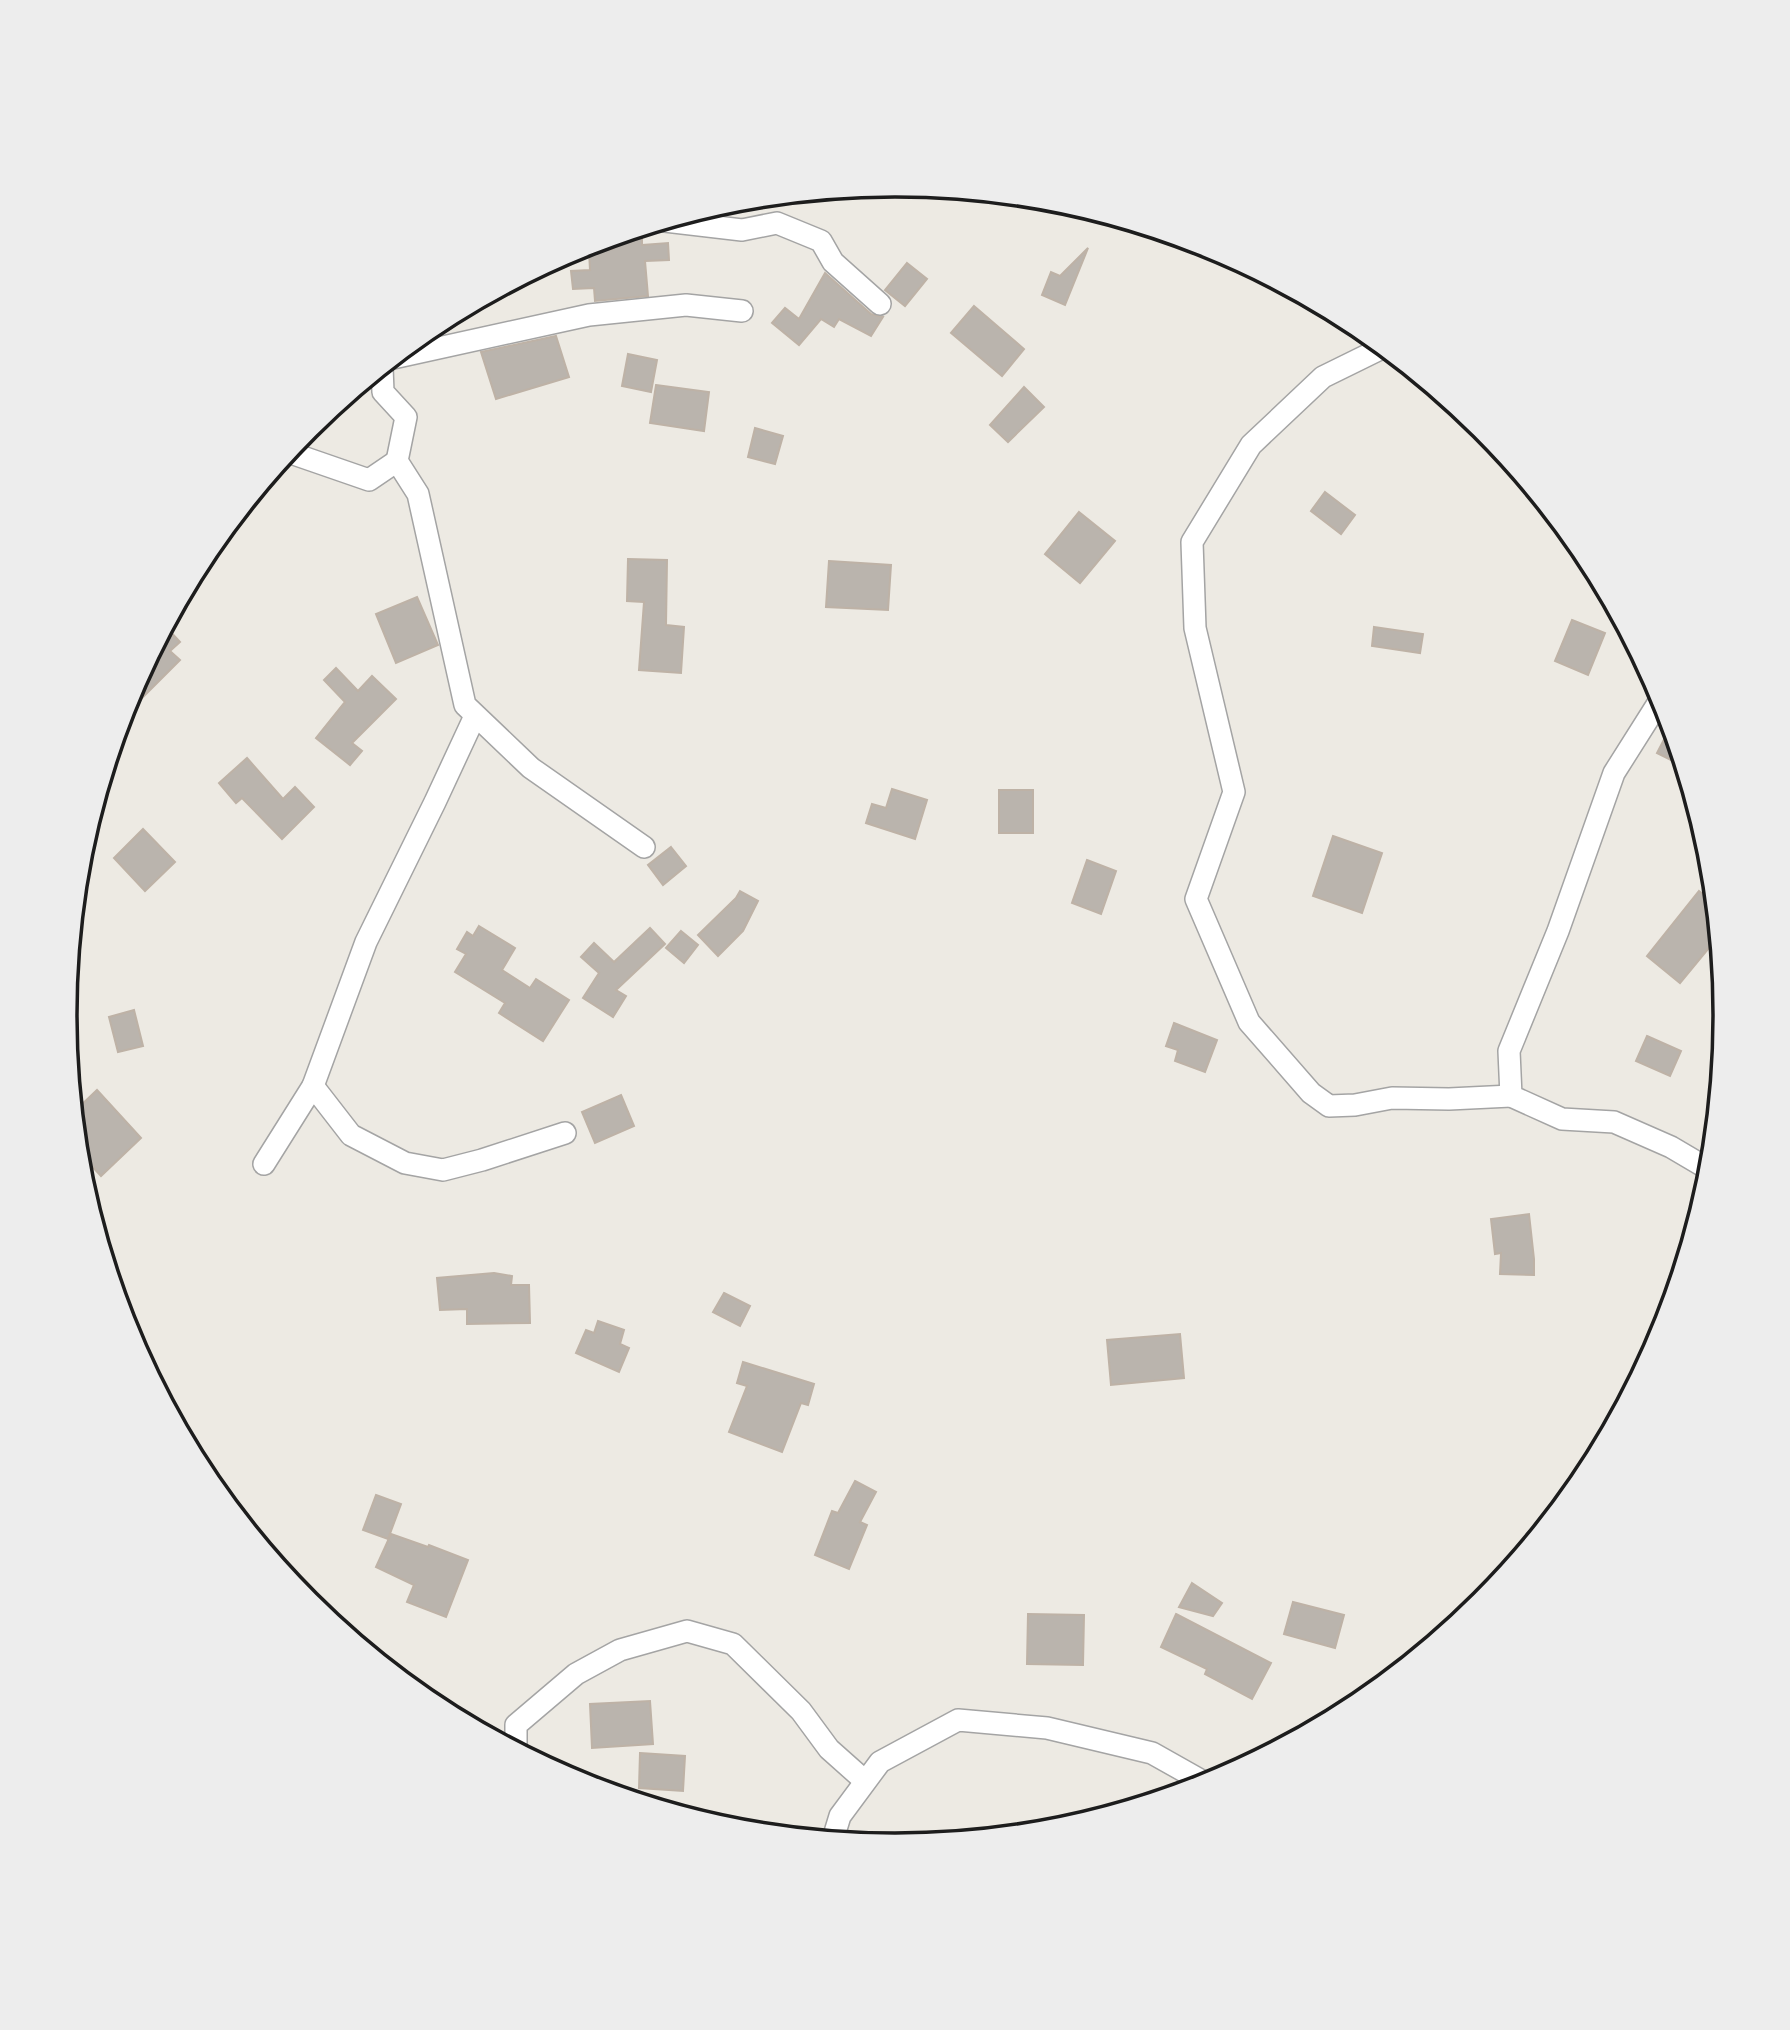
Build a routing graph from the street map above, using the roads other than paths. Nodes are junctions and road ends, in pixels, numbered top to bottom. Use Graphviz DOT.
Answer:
graph roads {
  1 [pos="688,224"];
  2 [pos="880,304"];
  3 [pos="742,311"];
  4 [pos="1373,352"];
  5 [pos="415,353"];
  6 [pos="382,378"];
  7 [pos="299,456"];
  8 [pos="397,461"];
  9 [pos="1654,710"];
  10 [pos="474,716"];
  11 [pos="644,847"];
  12 [pos="313,1086"];
  13 [pos="1511,1096"];
  14 [pos="565,1133"];
  15 [pos="1699,1163"];
  16 [pos="264,1164"];
  17 [pos="516,1740"];
  18 [pos="1194,1776"];
  19 [pos="865,1781"];
  20 [pos="835,1830"];
  1 -- 2 [label="street"];
  3 -- 5 [label="street"];
  4 -- 13 [label="street"];
  6 -- 8 [label="street"];
  7 -- 8 [label="street"];
  8 -- 10 [label="street"];
  9 -- 13 [label="street"];
  10 -- 11 [label="street"];
  10 -- 12 [label="street"];
  12 -- 14 [label="street"];
  12 -- 16 [label="street"];
  13 -- 15 [label="street"];
  17 -- 19 [label="street"];
  18 -- 19 [label="street"];
  19 -- 20 [label="street"];
}
